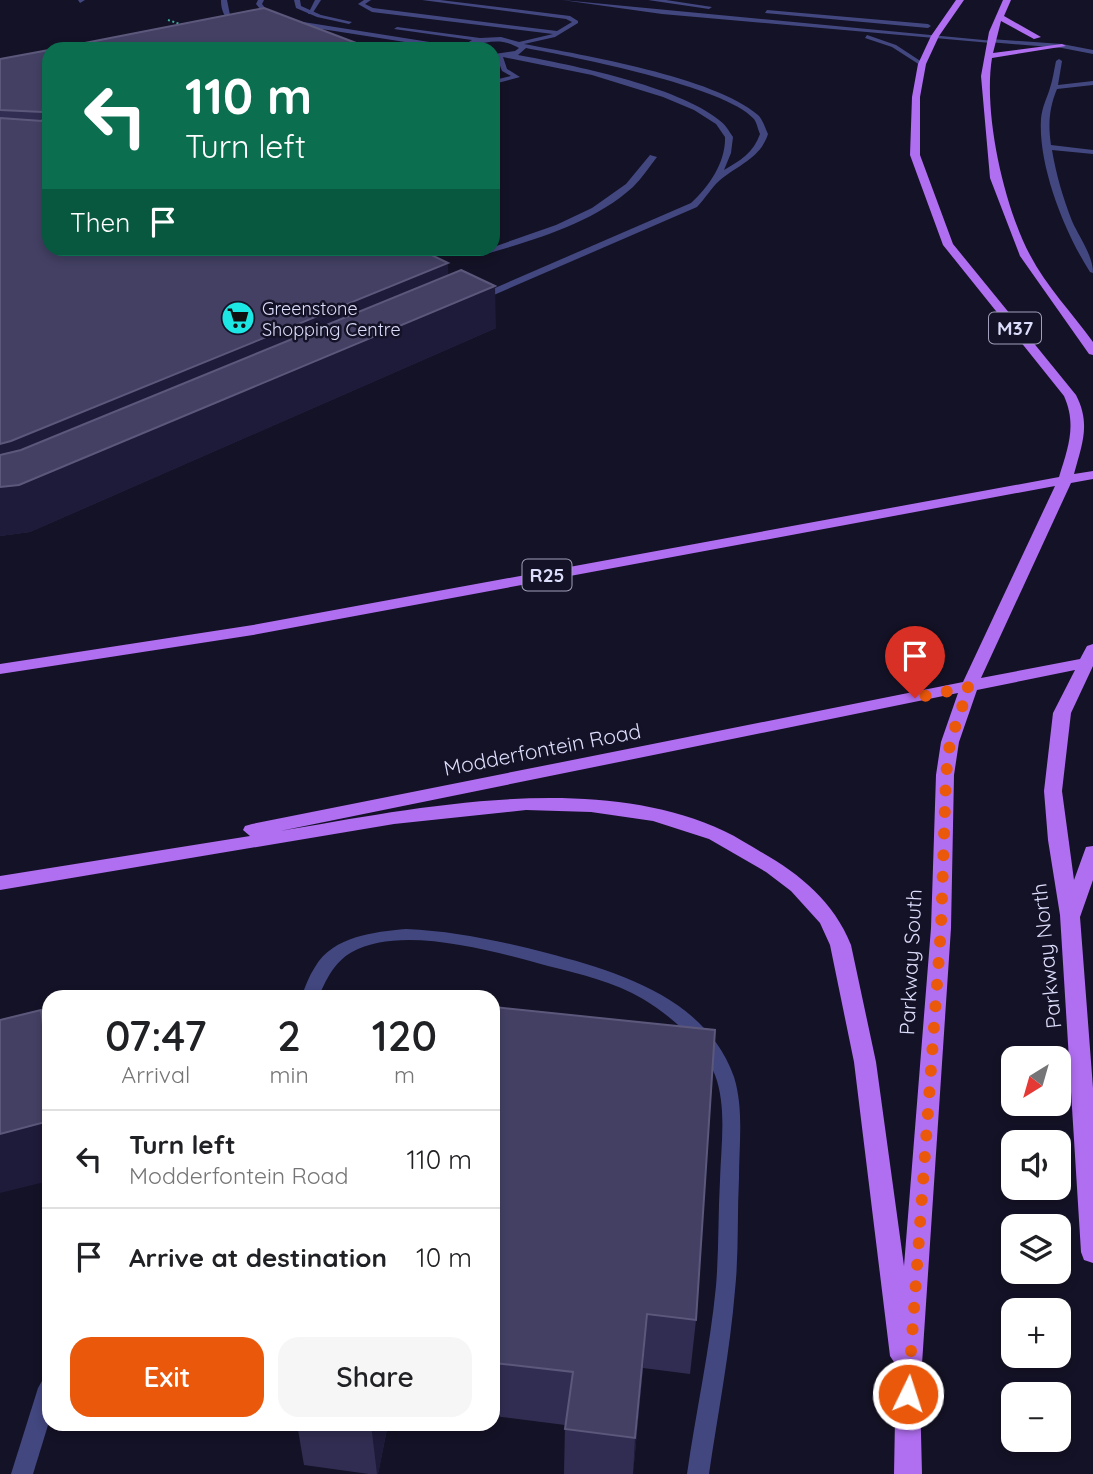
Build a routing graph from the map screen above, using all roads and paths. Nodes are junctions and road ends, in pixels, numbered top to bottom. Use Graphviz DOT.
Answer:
graph roads {
  1 [pos="223,0"];
  2 [pos="261,0"];
  3 [pos="297,0"];
  4 [pos="318,0"];
  5 [pos="368,0"];
  6 [pos="425,0"];
  7 [pos="565,0"];
  8 [pos="651,0"];
  9 [pos="960,0"];
  10 [pos="1007,0"];
  11 [pos="712,7"];
  12 [pos="509,10"];
  13 [pos="765,12"];
  14 [pos="310,13"];
  15 [pos="999,18"];
  16 [pos="168,20"];
  17 [pos="481,22"];
  18 [pos="353,23"];
  19 [pos="809,25"];
  20 [pos="190,26"];
  21 [pos="250,27"];
  22 [pos="941,27"];
  23 [pos="388,28"];
  24 [pos="399,29"];
  25 [pos="954,29"];
  26 [pos="980,31"];
  27 [pos="560,33"];
  28 [pos="935,36"];
  29 [pos="992,37"];
  30 [pos="1037,37"];
  31 [pos="492,39"];
  32 [pos="483,40"];
  33 [pos="1079,40"];
  34 [pos="418,42"];
  35 [pos="472,42"];
  36 [pos="519,44"];
  37 [pos="1062,46"];
  38 [pos="1093,51"];
  39 [pos="510,55"];
  40 [pos="500,56"];
  41 [pos="987,56"];
  42 [pos="500,61"];
  43 [pos="1059,61"];
  44 [pos="922,64"];
  45 [pos="500,81"];
  46 [pos="1093,83"];
  47 [pos="1054,87"];
  48 [pos="1047,147"];
  49 [pos="1093,152"];
  50 [pos="653,157"];
  51 [pos="717,178"];
  52 [pos="500,247"];
  53 [pos="1093,270"];
  54 [pos="469,303"];
  55 [pos="1091,347"];
  56 [pos="1093,475"];
  57 [pos="1066,478"];
  58 [pos="1093,485"];
  59 [pos="1091,657"];
  60 [pos="0,669"];
  61 [pos="969,687"];
  62 [pos="1093,852"];
  63 [pos="0,882"];
  64 [pos="1070,915"];
  65 [pos="311,990"];
  66 [pos="1093,1252"];
  67 [pos="908,1394"];
  68 [pos="42,1410"];
  69 [pos="22,1474"];
  70 [pos="698,1474"];
  71 [pos="908,1474"];
  1 -- 21 [label="street"];
  2 -- 34 [label="street"];
  3 -- 14 [label="street"];
  4 -- 14 [label="street"];
  5 -- 17 [label="street"];
  6 -- 12 [label="street"];
  7 -- 19 [label="street"];
  8 -- 11 [label="street"];
  9 -- 22 [label="main road, M37"];
  10 -- 15 [label="main road, M37"];
  12 -- 17 [label="street"];
  12 -- 27 [label="street"];
  13 -- 22 [label="street"];
  14 -- 18 [label="street"];
  15 -- 29 [label="main road, M37"];
  15 -- 30 [label="main road"];
  16 -- 20 [label="path"];
  17 -- 24 [label="street"];
  17 -- 27 [label="street"];
  17 -- 31 [label="street"];
  19 -- 28 [label="street"];
  19 -- 44 [label="street"];
  22 -- 25 [label="street"];
  22 -- 28 [label="main road, M37"];
  23 -- 24 [label="street"];
  24 -- 32 [label="street"];
  26 -- 29 [label="street"];
  27 -- 36 [label="street"];
  28 -- 29 [label="street"];
  28 -- 44 [label="main road, M37"];
  29 -- 30 [label="street"];
  29 -- 37 [label="street"];
  29 -- 41 [label="main road, M37"];
  30 -- 33 [label="street"];
  31 -- 32 [label="street"];
  31 -- 36 [label="street"];
  32 -- 35 [label="street"];
  36 -- 39 [label="street"];
  36 -- 51 [label="street"];
  37 -- 38 [label="street"];
  37 -- 41 [label="main road"];
  39 -- 40 [label="street"];
  39 -- 51 [label="street"];
  41 -- 55 [label="main road, M37"];
  42 -- 45 [label="street"];
  43 -- 47 [label="street"];
  44 -- 57 [label="main road, M37"];
  46 -- 47 [label="street"];
  47 -- 48 [label="street"];
  48 -- 49 [label="street"];
  48 -- 53 [label="street"];
  50 -- 52 [label="street"];
  51 -- 54 [label="street"];
  56 -- 57 [label="main road, R25"];
  57 -- 58 [label="main road"];
  57 -- 60 [label="main road, R25"];
  57 -- 61 [label="main road, Parkway South / M37"];
  59 -- 61 [label="main road, Modderfontein Road"];
  59 -- 64 [label="main road, Parkway North"];
  61 -- 63 [label="main road, Modderfontein Road"];
  61 -- 67 [label="main road, Parkway South / M37"];
  62 -- 64 [label="main road"];
  63 -- 67 [label="main road"];
  64 -- 66 [label="main road, Parkway North"];
  65 -- 70 [label="street"];
  67 -- 71 [label="main road, Parkway South / M37"];
  68 -- 69 [label="street"];
}
